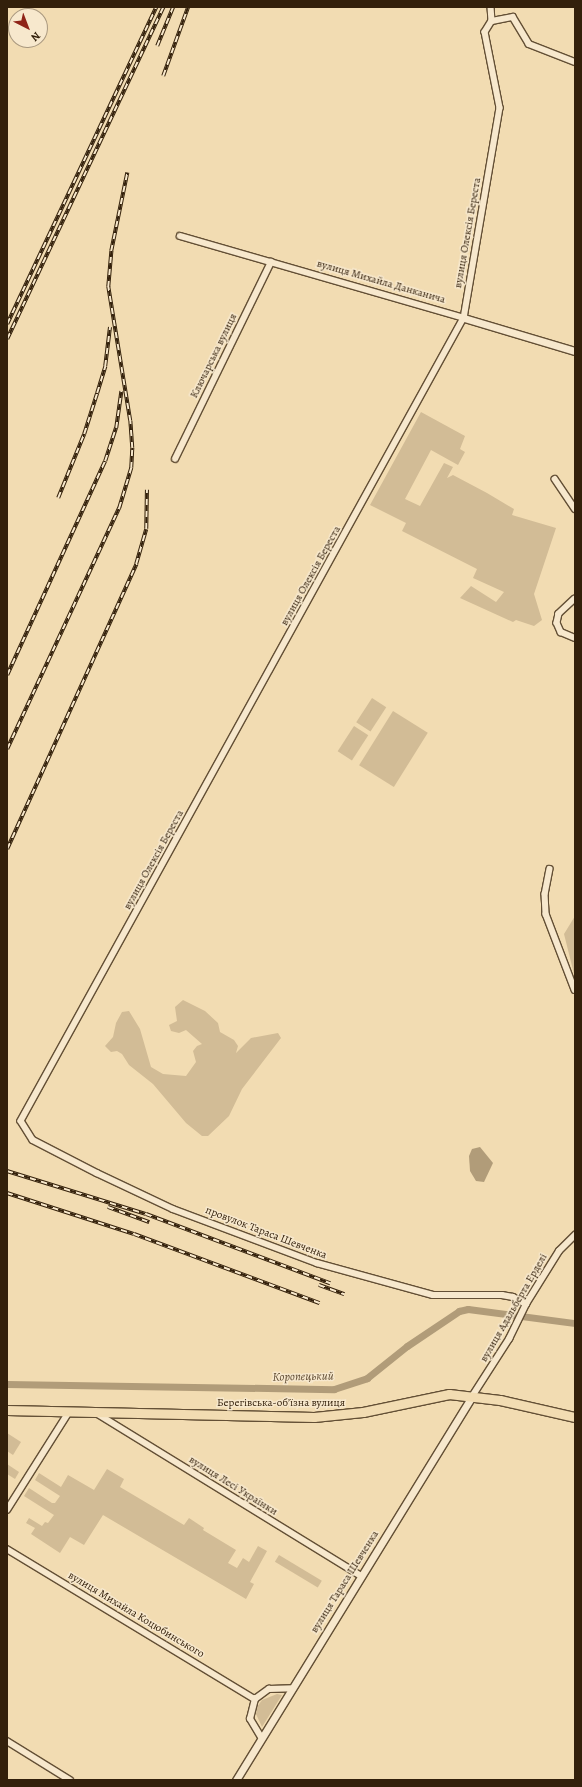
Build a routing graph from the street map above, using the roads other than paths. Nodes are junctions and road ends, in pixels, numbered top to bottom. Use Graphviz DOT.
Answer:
graph roads {
  1 [pos="491,7"];
  2 [pos="492,21"];
  3 [pos="575,62"];
  4 [pos="180,236"];
  5 [pos="271,262"];
  6 [pos="464,318"];
  7 [pos="574,349"];
  8 [pos="175,459"];
  9 [pos="555,479"];
  10 [pos="575,509"];
  11 [pos="575,599"];
  12 [pos="575,638"];
  13 [pos="550,869"];
  14 [pos="575,990"];
  15 [pos="21,1121"];
  16 [pos="575,1235"];
  17 [pos="525,1307"];
  18 [pos="473,1395"];
  19 [pos="7,1410"];
  20 [pos="69,1412"];
  21 [pos="95,1412"];
  22 [pos="575,1417"];
  23 [pos="7,1510"];
  24 [pos="7,1549"];
  25 [pos="362,1576"];
  26 [pos="293,1688"];
  27 [pos="255,1699"];
  28 [pos="262,1739"];
  29 [pos="7,1741"];
  30 [pos="70,1780"];
  31 [pos="236,1780"];
  1 -- 2 [label="street, вулиця Олексія Береста"];
  2 -- 3 [label="street"];
  2 -- 6 [label="street, вулиця Олексія Береста"];
  4 -- 5 [label="street, вулиця Михайла Данканича"];
  5 -- 6 [label="street, вулиця Михайла Данканича"];
  5 -- 8 [label="street, Ключарська вулиця"];
  6 -- 7 [label="street, вулиця Михайла Данканича"];
  6 -- 15 [label="street, вулиця Олексія Береста"];
  9 -- 10 [label="street"];
  11 -- 12 [label="street"];
  13 -- 14 [label="street"];
  15 -- 17 [label="street, провулок Тараса Шевченка"];
  16 -- 17 [label="street, вулиця Адальберта Ерделі"];
  17 -- 18 [label="street, вулиця Адальберта Ерделі"];
  18 -- 21 [label="highway, Берегівська-обʼїзна вулиця"];
  18 -- 22 [label="highway, Берегівська-обʼїзна вулиця"];
  18 -- 25 [label="street, вулиця Тараса Шевченка"];
  19 -- 20 [label="highway, Берегівська-обʼїзна вулиця"];
  20 -- 21 [label="highway, Берегівська-обʼїзна вулиця"];
  20 -- 23 [label="street"];
  21 -- 25 [label="street, вулиця Лесі Українки"];
  24 -- 27 [label="street, вулиця Михайла Коцюбинського"];
  25 -- 26 [label="street, вулиця Тараса Шевченка"];
  26 -- 27 [label="street"];
  26 -- 28 [label="street, вулиця Тараса Шевченка"];
  27 -- 28 [label="street"];
  28 -- 31 [label="street, вулиця Тараса Шевченка"];
  29 -- 30 [label="street"];
}
